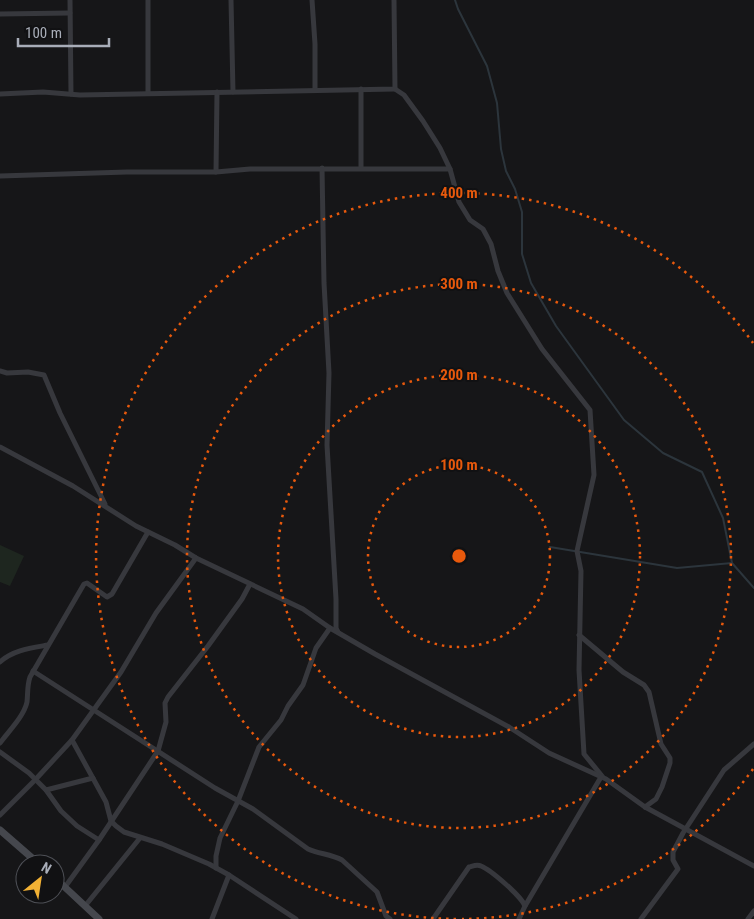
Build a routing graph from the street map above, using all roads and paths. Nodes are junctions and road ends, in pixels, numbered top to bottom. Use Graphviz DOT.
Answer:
graph roads {
  1 [pos="70,0"];
  2 [pos="148,0"];
  3 [pos="231,0"];
  4 [pos="312,0"];
  5 [pos="394,0"];
  6 [pos="70,13"];
  7 [pos="0,14"];
  8 [pos="361,89"];
  9 [pos="395,89"];
  10 [pos="315,90"];
  11 [pos="148,92"];
  12 [pos="216,92"];
  13 [pos="233,92"];
  14 [pos="0,94"];
  15 [pos="71,94"];
  16 [pos="322,168"];
  17 [pos="361,168"];
  18 [pos="450,169"];
  19 [pos="216,172"];
  20 [pos="0,176"];
  21 [pos="0,371"];
  22 [pos="0,447"];
  23 [pos="106,505"];
  24 [pos="148,532"];
  25 [pos="196,558"];
  26 [pos="250,584"];
  27 [pos="330,628"];
  28 [pos="338,633"];
  29 [pos="579,635"];
  30 [pos="48,645"];
  31 [pos="0,662"];
  32 [pos="33,671"];
  33 [pos="94,709"];
  34 [pos="72,740"];
  35 [pos="0,742"];
  36 [pos="754,744"];
  37 [pos="158,751"];
  38 [pos="0,752"];
  39 [pos="93,778"];
  40 [pos="603,778"];
  41 [pos="35,780"];
  42 [pos="46,790"];
  43 [pos="238,801"];
  44 [pos="644,807"];
  45 [pos="0,815"];
  46 [pos="111,821"];
  47 [pos="687,829"];
  48 [pos="0,830"];
  49 [pos="140,838"];
  50 [pos="99,840"];
  51 [pos="28,854"];
  52 [pos="754,866"];
  53 [pos="216,868"];
  54 [pos="229,875"];
  55 [pos="65,887"];
  56 [pos="85,906"];
  57 [pos="525,906"];
  58 [pos="754,911"];
  59 [pos="100,919"];
  60 [pos="212,919"];
  61 [pos="296,919"];
  62 [pos="390,919"];
  63 [pos="433,919"];
  64 [pos="519,919"];
  65 [pos="641,919"];
  66 [pos="748,919"];
  1 -- 6 [label="street"];
  2 -- 11 [label="street"];
  3 -- 13 [label="street"];
  4 -- 10 [label="street"];
  5 -- 9 [label="street"];
  6 -- 7 [label="street"];
  6 -- 15 [label="street"];
  8 -- 9 [label="street"];
  8 -- 10 [label="street"];
  8 -- 17 [label="street"];
  9 -- 18 [label="street"];
  10 -- 13 [label="street"];
  11 -- 12 [label="street"];
  11 -- 15 [label="street"];
  12 -- 13 [label="street"];
  12 -- 19 [label="street"];
  14 -- 15 [label="street"];
  16 -- 17 [label="street"];
  16 -- 19 [label="street"];
  16 -- 28 [label="street"];
  17 -- 18 [label="street"];
  18 -- 29 [label="street"];
  19 -- 20 [label="street"];
  21 -- 23 [label="street"];
  22 -- 23 [label="street"];
  23 -- 24 [label="street"];
  24 -- 25 [label="street"];
  24 -- 30 [label="street"];
  25 -- 26 [label="street"];
  25 -- 33 [label="street"];
  26 -- 27 [label="street"];
  26 -- 37 [label="street"];
  27 -- 28 [label="street"];
  27 -- 43 [label="street"];
  28 -- 40 [label="street"];
  29 -- 40 [label="street"];
  29 -- 44 [label="street"];
  30 -- 31 [label="street"];
  30 -- 32 [label="street"];
  32 -- 33 [label="street"];
  32 -- 35 [label="street"];
  33 -- 34 [label="street"];
  33 -- 37 [label="street"];
  34 -- 39 [label="street"];
  34 -- 41 [label="street"];
  36 -- 47 [label="street"];
  37 -- 43 [label="street"];
  37 -- 46 [label="street"];
  38 -- 41 [label="street"];
  39 -- 42 [label="street"];
  39 -- 46 [label="street"];
  40 -- 44 [label="street"];
  40 -- 57 [label="street"];
  41 -- 42 [label="street"];
  41 -- 45 [label="street"];
  42 -- 50 [label="street"];
  43 -- 53 [label="street"];
  43 -- 62 [label="street"];
  44 -- 47 [label="street"];
  46 -- 49 [label="street"];
  46 -- 50 [label="street"];
  47 -- 52 [label="street"];
  47 -- 65 [label="street"];
  48 -- 51 [label="main road"];
  49 -- 53 [label="street"];
  49 -- 56 [label="street"];
  50 -- 55 [label="street"];
  53 -- 54 [label="street"];
  54 -- 60 [label="street"];
  54 -- 61 [label="street"];
  55 -- 56 [label="main road"];
  56 -- 59 [label="main road"];
  57 -- 63 [label="street"];
  57 -- 64 [label="street"];
  58 -- 66 [label="street"];
}
